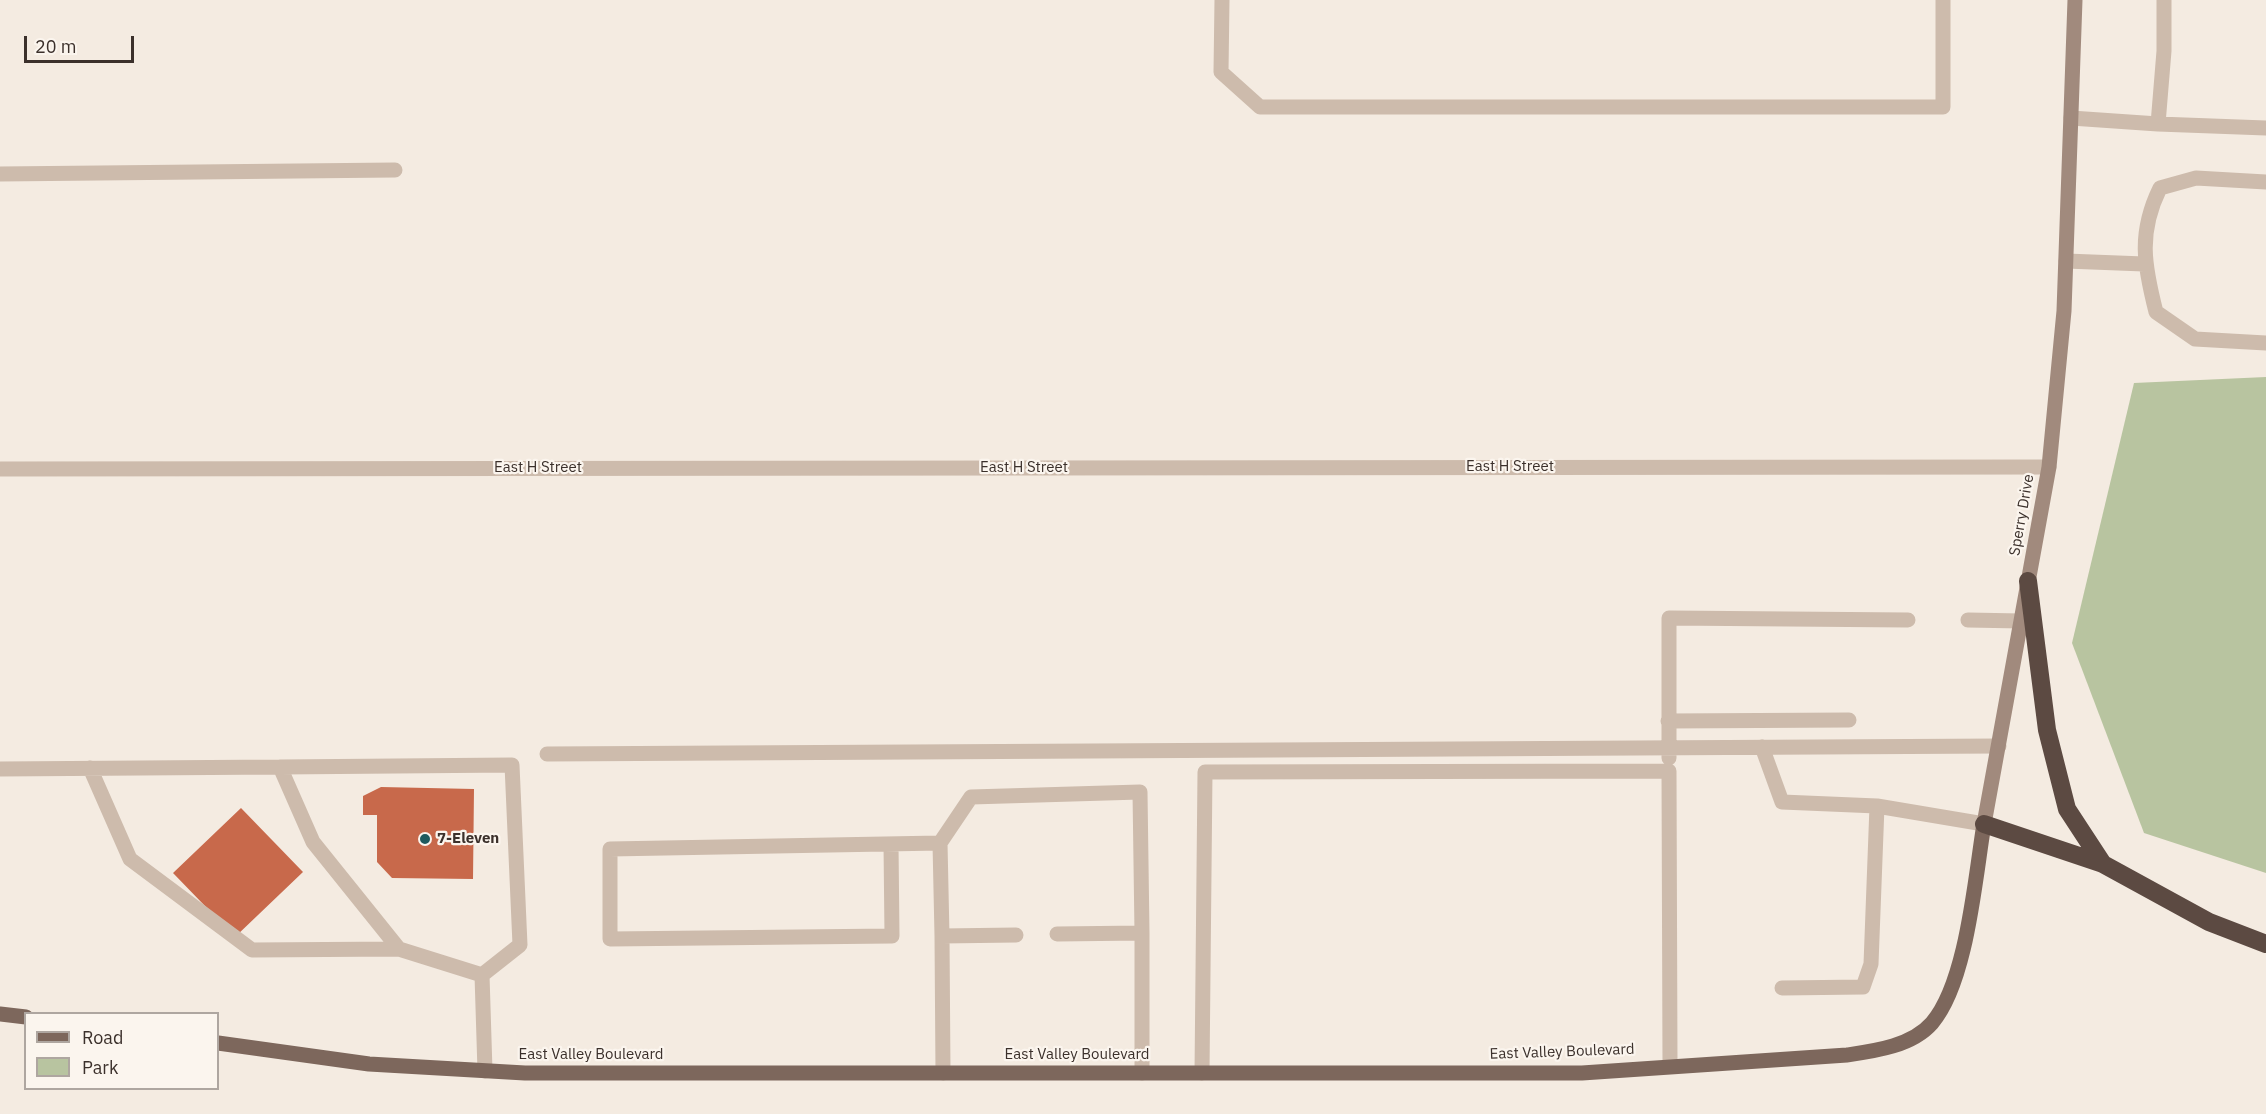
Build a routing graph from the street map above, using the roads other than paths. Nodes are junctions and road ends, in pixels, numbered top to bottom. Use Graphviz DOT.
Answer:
graph roads {
  1 [pos="1222,0"];
  2 [pos="1943,0"];
  3 [pos="2075,0"];
  4 [pos="2164,0"];
  5 [pos="2071,118"];
  6 [pos="2158,123"];
  7 [pos="2266,128"];
  8 [pos="395,170"];
  9 [pos="0,174"];
  10 [pos="2266,182"];
  11 [pos="2066,261"];
  12 [pos="2144,264"];
  13 [pos="2266,344"];
  14 [pos="2049,467"];
  15 [pos="0,469"];
  16 [pos="2028,581"];
  17 [pos="1908,620"];
  18 [pos="1968,620"];
  19 [pos="2021,621"];
  20 [pos="1849,720"];
  21 [pos="1668,721"];
  22 [pos="1999,746"];
  23 [pos="1762,747"];
  24 [pos="1669,748"];
  25 [pos="1204,750"];
  26 [pos="548,754"];
  27 [pos="280,767"];
  28 [pos="90,768"];
  29 [pos="0,769"];
  30 [pos="1669,771"];
  31 [pos="1205,772"];
  32 [pos="1877,806"];
  33 [pos="1984,824"];
  34 [pos="940,843"];
  35 [pos="891,844"];
  36 [pos="2103,864"];
  37 [pos="1142,933"];
  38 [pos="1057,934"];
  39 [pos="1016,935"];
  40 [pos="942,936"];
  41 [pos="2266,944"];
  42 [pos="399,949"];
  43 [pos="482,975"];
  44 [pos="1782,988"];
  45 [pos="0,1014"];
  46 [pos="24,1017"];
  47 [pos="1931,1024"];
  48 [pos="219,1043"];
  49 [pos="1670,1066"];
  50 [pos="485,1071"];
  51 [pos="943,1073"];
  52 [pos="1142,1073"];
  53 [pos="1202,1073"];
  1 -- 2 [label="street"];
  3 -- 5 [label="street, Sperry Drive"];
  4 -- 6 [label="street"];
  5 -- 6 [label="street"];
  5 -- 11 [label="street, Sperry Drive"];
  6 -- 7 [label="street"];
  8 -- 9 [label="street"];
  10 -- 12 [label="street"];
  11 -- 12 [label="street"];
  11 -- 14 [label="street, Sperry Drive"];
  12 -- 13 [label="street"];
  14 -- 15 [label="street, East H Street"];
  14 -- 16 [label="street, Sperry Drive"];
  16 -- 19 [label="street, Sperry Drive"];
  16 -- 36 [label="highway"];
  17 -- 21 [label="street"];
  18 -- 19 [label="street"];
  19 -- 22 [label="street, Sperry Drive"];
  20 -- 21 [label="street"];
  21 -- 24 [label="street"];
  22 -- 23 [label="street"];
  22 -- 33 [label="street, Sperry Drive"];
  23 -- 24 [label="street"];
  23 -- 32 [label="street"];
  24 -- 25 [label="street"];
  24 -- 30 [label="street"];
  25 -- 26 [label="street"];
  25 -- 31 [label="street"];
  27 -- 28 [label="street"];
  27 -- 42 [label="street"];
  27 -- 43 [label="street"];
  28 -- 29 [label="street"];
  28 -- 42 [label="street"];
  30 -- 31 [label="street"];
  30 -- 49 [label="street"];
  31 -- 53 [label="street"];
  32 -- 33 [label="street"];
  32 -- 44 [label="street"];
  33 -- 36 [label="highway"];
  33 -- 47 [label="main road, Sperry Drive"];
  34 -- 35 [label="street"];
  34 -- 37 [label="street"];
  34 -- 40 [label="street"];
  35 -- 35 [label="street"];
  36 -- 41 [label="highway"];
  37 -- 38 [label="street"];
  37 -- 52 [label="street"];
  39 -- 40 [label="street"];
  40 -- 51 [label="street"];
  42 -- 43 [label="street"];
  43 -- 50 [label="street"];
  45 -- 46 [label="main road"];
  47 -- 49 [label="main road, East Valley Boulevard"];
  48 -- 50 [label="main road, East Valley Boulevard"];
  49 -- 53 [label="main road, East Valley Boulevard"];
  50 -- 51 [label="main road, East Valley Boulevard"];
  51 -- 52 [label="main road, East Valley Boulevard"];
  52 -- 53 [label="main road, East Valley Boulevard"];
}
